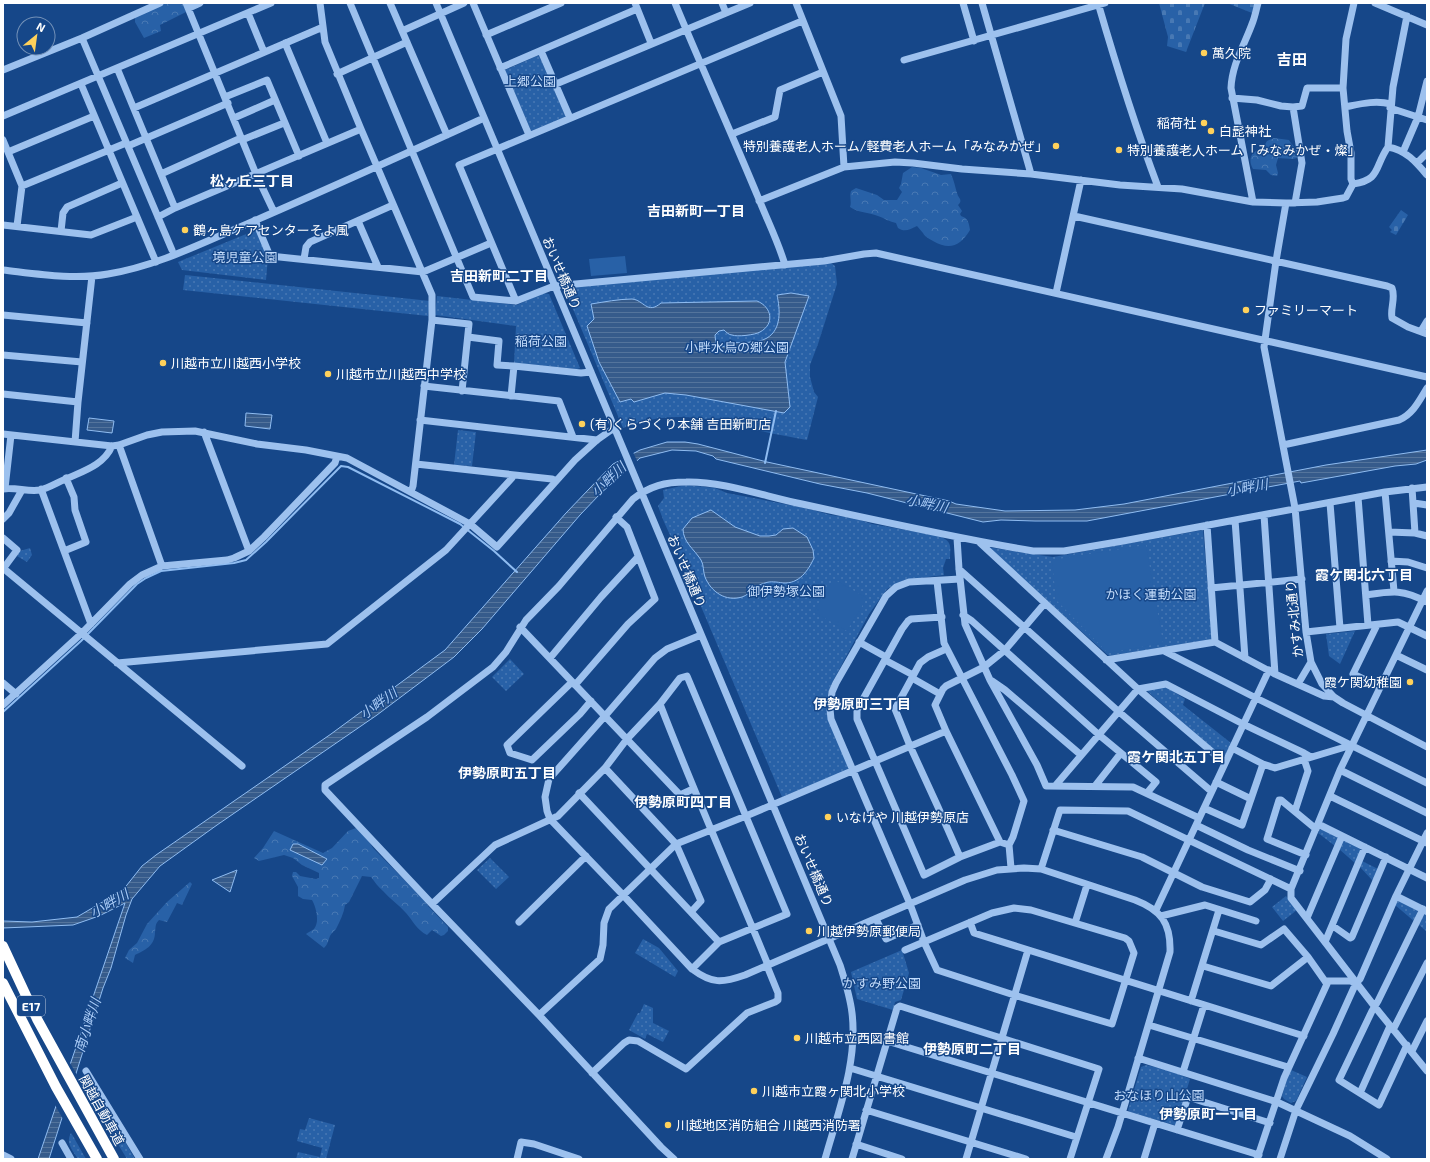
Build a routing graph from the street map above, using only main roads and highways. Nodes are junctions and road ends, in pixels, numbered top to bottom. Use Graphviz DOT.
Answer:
graph roads {
  1 [pos="3,946"];
  2 [pos="3,983"];
  3 [pos="97,1159"];
  4 [pos="114,1159"];
  1 -- 4 [label="highway, 関越自動車道 / E17"];
  2 -- 3 [label="highway, E17"];
}
